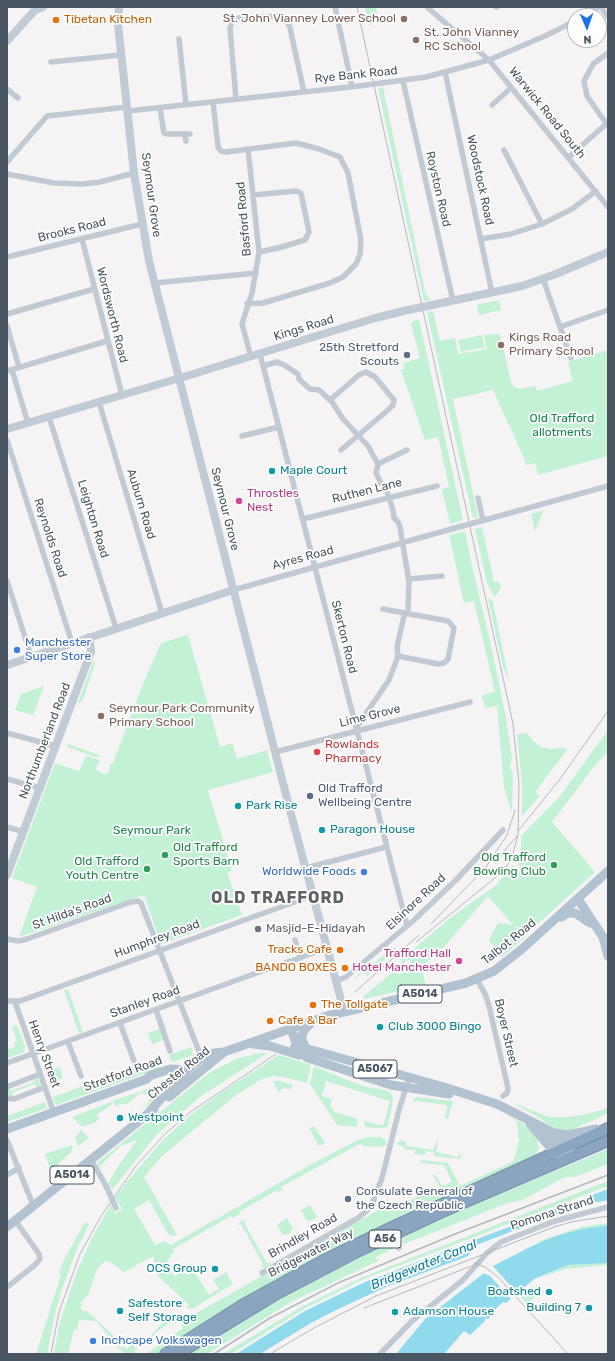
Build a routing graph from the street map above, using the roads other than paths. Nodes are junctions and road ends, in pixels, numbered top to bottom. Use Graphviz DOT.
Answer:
graph roads {
  1 [pos="43,7"];
  2 [pos="119,7"];
  3 [pos="335,7"];
  4 [pos="600,7"];
  5 [pos="428,8"];
  6 [pos="34,9"];
  7 [pos="608,17"];
  8 [pos="567,24"];
  9 [pos="179,39"];
  10 [pos="7,41"];
  11 [pos="608,53"];
  12 [pos="121,55"];
  13 [pos="490,60"];
  14 [pos="51,62"];
  15 [pos="445,72"];
  16 [pos="403,81"];
  17 [pos="352,86"];
  18 [pos="511,88"];
  19 [pos="7,89"];
  20 [pos="304,92"];
  21 [pos="18,98"];
  22 [pos="236,99"];
  23 [pos="212,102"];
  24 [pos="186,104"];
  25 [pos="492,105"];
  26 [pos="160,108"];
  27 [pos="128,109"];
  28 [pos="607,125"];
  29 [pos="187,136"];
  30 [pos="248,149"];
  31 [pos="504,150"];
  32 [pos="569,157"];
  33 [pos="7,162"];
  34 [pos="134,173"];
  35 [pos="7,174"];
  36 [pos="596,191"];
  37 [pos="253,195"];
  38 [pos="608,206"];
  39 [pos="142,224"];
  40 [pos="542,224"];
  41 [pos="82,239"];
  42 [pos="481,239"];
  43 [pos="259,252"];
  44 [pos="608,252"];
  45 [pos="7,257"];
  46 [pos="256,273"];
  47 [pos="543,279"];
  48 [pos="155,284"];
  49 [pos="94,289"];
  50 [pos="492,293"];
  51 [pos="453,301"];
  52 [pos="247,304"];
  53 [pos="607,312"];
  54 [pos="7,314"];
  55 [pos="7,326"];
  56 [pos="560,327"];
  57 [pos="107,341"];
  58 [pos="260,354"];
  59 [pos="251,357"];
  60 [pos="571,358"];
  61 [pos="263,366"];
  62 [pos="19,368"];
  63 [pos="9,370"];
  64 [pos="180,378"];
  65 [pos="122,395"];
  66 [pos="330,400"];
  67 [pos="99,402"];
  68 [pos="49,417"];
  69 [pos="28,423"];
  70 [pos="279,427"];
  71 [pos="7,429"];
  72 [pos="242,436"];
  73 [pos="358,436"];
  74 [pos="7,440"];
  75 [pos="341,450"];
  76 [pos="407,450"];
  77 [pos="378,464"];
  78 [pos="437,486"];
  79 [pos="608,486"];
  80 [pos="389,497"];
  81 [pos="478,498"];
  82 [pos="303,519"];
  83 [pos="482,521"];
  84 [pos="403,543"];
  85 [pos="316,566"];
  86 [pos="442,576"];
  87 [pos="409,579"];
  88 [pos="7,581"];
  89 [pos="233,590"];
  90 [pos="383,609"];
  91 [pos="162,613"];
  92 [pos="406,613"];
  93 [pos="116,628"];
  94 [pos="89,637"];
  95 [pos="72,643"];
  96 [pos="31,656"];
  97 [pos="398,656"];
  98 [pos="7,665"];
  99 [pos="470,702"];
  100 [pos="356,729"];
  101 [pos="7,734"];
  102 [pos="55,746"];
  103 [pos="275,752"];
  104 [pos="7,779"];
  105 [pos="40,788"];
  106 [pos="7,827"];
  107 [pos="503,830"];
  108 [pos="24,832"];
  109 [pos="386,846"];
  110 [pos="306,868"];
  111 [pos="608,872"];
  112 [pos="7,874"];
  113 [pos="314,895"];
  114 [pos="578,899"];
  115 [pos="550,924"];
  116 [pos="407,925"];
  117 [pos="595,926"];
  118 [pos="7,939"];
  119 [pos="295,940"];
  120 [pos="327,948"];
  121 [pos="159,950"];
  122 [pos="608,956"];
  123 [pos="300,958"];
  124 [pos="477,980"];
  125 [pos="336,981"];
  126 [pos="7,1001"];
  127 [pos="179,1001"];
  128 [pos="15,1002"];
  129 [pos="156,1010"];
  130 [pos="344,1011"];
  131 [pos="319,1018"];
  132 [pos="120,1023"];
  133 [pos="291,1029"];
  134 [pos="68,1042"];
  135 [pos="250,1043"];
  136 [pos="170,1051"];
  137 [pos="308,1053"];
  138 [pos="32,1054"];
  139 [pos="221,1056"];
  140 [pos="202,1059"];
  141 [pos="134,1061"];
  142 [pos="7,1063"];
  143 [pos="187,1070"];
  144 [pos="40,1074"];
  145 [pos="81,1076"];
  146 [pos="409,1078"];
  147 [pos="146,1079"];
  148 [pos="177,1080"];
  149 [pos="7,1086"];
  150 [pos="45,1087"];
  151 [pos="406,1088"];
  152 [pos="462,1094"];
  153 [pos="507,1095"];
  154 [pos="7,1098"];
  155 [pos="149,1112"];
  156 [pos="54,1113"];
  157 [pos="527,1120"];
  158 [pos="608,1121"];
  159 [pos="608,1128"];
  160 [pos="596,1129"];
  161 [pos="7,1130"];
  162 [pos="7,1140"];
  163 [pos="542,1140"];
  164 [pos="580,1140"];
  165 [pos="605,1143"];
  166 [pos="554,1153"];
  167 [pos="91,1159"];
  168 [pos="530,1165"];
  169 [pos="19,1168"];
  170 [pos="7,1175"];
  171 [pos="34,1205"];
  172 [pos="608,1207"];
  173 [pos="116,1208"];
  174 [pos="14,1220"];
  175 [pos="7,1227"];
  176 [pos="393,1235"];
  177 [pos="399,1248"];
  178 [pos="262,1273"];
  179 [pos="7,1287"];
  180 [pos="165,1354"];
  181 [pos="178,1354"];
  182 [pos="380,1354"];
  1 -- 6 [label="main road"];
  2 -- 12 [label="main road, Seymour Grove"];
  3 -- 17 [label="street"];
  4 -- 7 [label="street"];
  5 -- 13 [label="street, Warwick Road South"];
  6 -- 10 [label="main road"];
  8 -- 13 [label="street, Rye Bank Road"];
  9 -- 24 [label="street"];
  11 -- 28 [label="street"];
  12 -- 14 [label="street"];
  12 -- 27 [label="main road, Seymour Grove"];
  13 -- 15 [label="street, Rye Bank Road"];
  13 -- 18 [label="street, Warwick Road South"];
  15 -- 16 [label="street, Rye Bank Road"];
  15 -- 42 [label="street, Woodstock Road"];
  16 -- 17 [label="street, Rye Bank Road, bridge"];
  16 -- 51 [label="street, Royston Road"];
  17 -- 20 [label="street, Rye Bank Road"];
  18 -- 25 [label="street"];
  18 -- 32 [label="street, Warwick Road South"];
  19 -- 21 [label="street"];
  20 -- 22 [label="street, Rye Bank Road"];
  20 -- 22 [label="street"];
  22 -- 23 [label="street, Rye Bank Road"];
  23 -- 24 [label="street, Rye Bank Road"];
  23 -- 30 [label="street"];
  24 -- 26 [label="street, Rye Bank Road"];
  26 -- 27 [label="street, Rye Bank Road"];
  26 -- 29 [label="street"];
  27 -- 33 [label="street, Rye Bank Road"];
  27 -- 34 [label="main road, Seymour Grove"];
  28 -- 32 [label="street"];
  30 -- 37 [label="street, Basford Road"];
  30 -- 52 [label="street"];
  31 -- 40 [label="street"];
  32 -- 36 [label="street, Warwick Road South"];
  34 -- 35 [label="street"];
  34 -- 39 [label="main road, Seymour Grove"];
  36 -- 38 [label="street, Warwick Road South"];
  36 -- 40 [label="street"];
  37 -- 43 [label="street, Basford Road"];
  37 -- 43 [label="street"];
  39 -- 41 [label="street, Brooks Road"];
  39 -- 48 [label="main road, Seymour Grove"];
  40 -- 42 [label="street"];
  41 -- 45 [label="street, Brooks Road"];
  41 -- 49 [label="street, Wordsworth Road"];
  42 -- 50 [label="street, Woodstock Road"];
  43 -- 46 [label="street, Basford Road"];
  44 -- 47 [label="main road, Kings Road"];
  46 -- 48 [label="street"];
  46 -- 52 [label="street, Basford Road"];
  47 -- 50 [label="main road, Kings Road"];
  47 -- 56 [label="street"];
  48 -- 64 [label="main road, Seymour Grove"];
  49 -- 54 [label="street"];
  49 -- 57 [label="street, Wordsworth Road"];
  50 -- 51 [label="main road, Kings Road"];
  51 -- 58 [label="main road, Kings Road, bridge"];
  52 -- 59 [label="street, Basford Road"];
  53 -- 56 [label="street"];
  55 -- 62 [label="street"];
  56 -- 60 [label="street"];
  57 -- 62 [label="street"];
  57 -- 65 [label="street, Wordsworth Road"];
  58 -- 59 [label="main road, Kings Road"];
  58 -- 61 [label="street, Skerton Road"];
  59 -- 64 [label="main road, Kings Road"];
  61 -- 66 [label="street"];
  61 -- 70 [label="street, Skerton Road"];
  62 -- 63 [label="street"];
  63 -- 69 [label="street"];
  64 -- 65 [label="main road, Kings Road"];
  64 -- 89 [label="main road, Seymour Grove"];
  65 -- 67 [label="main road, Kings Road"];
  66 -- 73 [label="street"];
  66 -- 73 [label="street"];
  67 -- 68 [label="main road, Kings Road"];
  67 -- 91 [label="street, Auburn Road"];
  68 -- 69 [label="main road, Kings Road"];
  68 -- 93 [label="street, Leighton Road"];
  69 -- 71 [label="main road, Kings Road"];
  70 -- 72 [label="street"];
  70 -- 82 [label="street, Skerton Road"];
  73 -- 75 [label="street"];
  73 -- 77 [label="street"];
  74 -- 95 [label="street, Reynolds Road"];
  76 -- 77 [label="street"];
  77 -- 80 [label="street"];
  78 -- 80 [label="street, Ruthen Lane"];
  79 -- 83 [label="street, Ayres Road"];
  80 -- 82 [label="street, Ruthen Lane"];
  80 -- 84 [label="street"];
  81 -- 83 [label="street"];
  82 -- 85 [label="street, Skerton Road"];
  83 -- 84 [label="street, Ayres Road, bridge"];
  84 -- 85 [label="street, Ayres Road"];
  84 -- 87 [label="street"];
  85 -- 89 [label="street, Ayres Road"];
  85 -- 100 [label="street, Skerton Road"];
  86 -- 87 [label="street"];
  87 -- 92 [label="street"];
  88 -- 96 [label="street"];
  89 -- 91 [label="main road, Ayres Road"];
  89 -- 103 [label="main road, Seymour Grove"];
  90 -- 92 [label="street"];
  91 -- 93 [label="main road, Ayres Road"];
  92 -- 97 [label="street"];
  92 -- 97 [label="street"];
  93 -- 94 [label="main road, Ayres Road"];
  94 -- 95 [label="main road, Ayres Road"];
  94 -- 102 [label="main road, Northumberland Road"];
  95 -- 96 [label="main road, Ayres Road"];
  96 -- 98 [label="main road, Ayres Road"];
  97 -- 100 [label="street"];
  99 -- 100 [label="street, Lime Grove"];
  100 -- 103 [label="street, Lime Grove"];
  100 -- 109 [label="street, Skerton Road"];
  101 -- 102 [label="street"];
  102 -- 105 [label="main road, Northumberland Road"];
  103 -- 110 [label="main road, Seymour Grove"];
  104 -- 105 [label="street"];
  105 -- 108 [label="main road, Northumberland Road"];
  106 -- 108 [label="street"];
  107 -- 116 [label="street, Elsinore Road"];
  108 -- 112 [label="main road, Northumberland Road"];
  109 -- 110 [label="street"];
  109 -- 116 [label="street, Skerton Road"];
  110 -- 113 [label="main road, Seymour Grove"];
  111 -- 114 [label="main road, Talbot Road / A5014"];
  113 -- 120 [label="main road, Seymour Grove"];
  113 -- 121 [label="street, Humphrey Road"];
  114 -- 115 [label="main road, Talbot Road / A5014"];
  114 -- 117 [label="main road"];
  115 -- 117 [label="main road"];
  115 -- 124 [label="main road, Talbot Road / A5014"];
  116 -- 125 [label="street, Elsinore Road"];
  117 -- 122 [label="main road"];
  118 -- 121 [label="street, St Hilda's Road"];
  119 -- 123 [label="street"];
  120 -- 123 [label="street, Stanley Road"];
  120 -- 125 [label="main road, Seymour Grove"];
  121 -- 127 [label="street"];
  121 -- 128 [label="street, Humphrey Road"];
  123 -- 127 [label="street, Stanley Road"];
  124 -- 130 [label="main road, Talbot Road / A5014"];
  124 -- 153 [label="street, Boyer Street"];
  125 -- 130 [label="main road, Seymour Grove"];
  126 -- 128 [label="street, Humphrey Road"];
  127 -- 129 [label="street, Stanley Road"];
  127 -- 140 [label="street"];
  128 -- 138 [label="street, Henry Street"];
  129 -- 132 [label="street, Stanley Road"];
  129 -- 136 [label="street"];
  130 -- 131 [label="main road, Talbot Road / A5014"];
  131 -- 133 [label="main road, Talbot Road / A5014"];
  131 -- 137 [label="main road"];
  132 -- 134 [label="street, Stanley Road"];
  132 -- 141 [label="street"];
  133 -- 135 [label="main road, A5014"];
  133 -- 137 [label="main road, A5067"];
  134 -- 138 [label="street, Stanley Road"];
  134 -- 145 [label="street"];
  135 -- 137 [label="main road, A5067"];
  135 -- 139 [label="main road, A5014"];
  137 -- 146 [label="main road, A5067"];
  137 -- 151 [label="main road, A5067"];
  138 -- 142 [label="street, Stanley Road"];
  138 -- 144 [label="street, Henry Street"];
  139 -- 140 [label="main road, A5014"];
  139 -- 148 [label="main road"];
  139 -- 155 [label="main road, Chester Road / A5014"];
  140 -- 143 [label="main road, A5014"];
  143 -- 147 [label="main road, Stretford Road"];
  143 -- 148 [label="main road, Chester Road / A5014"];
  144 -- 149 [label="street"];
  144 -- 150 [label="street, Henry Street"];
  146 -- 151 [label="street, Brindley Road"];
  146 -- 152 [label="main road, A5067"];
  147 -- 148 [label="main road"];
  147 -- 156 [label="main road, Stretford Road"];
  148 -- 155 [label="main road, Chester Road / A5014"];
  150 -- 154 [label="street"];
  150 -- 156 [label="street, Henry Street"];
  151 -- 152 [label="main road, A5067"];
  151 -- 178 [label="street, Brindley Road"];
  152 -- 157 [label="main road, A5067"];
  155 -- 167 [label="main road, Chester Road / A5014"];
  156 -- 161 [label="main road, Stretford Road"];
  157 -- 160 [label="main road"];
  157 -- 163 [label="main road, A5067"];
  157 -- 164 [label="main road, A5067"];
  158 -- 160 [label="highway"];
  159 -- 164 [label="highway, Bridgewater Way / A56"];
  160 -- 164 [label="highway"];
  162 -- 169 [label="street"];
  163 -- 166 [label="main road, A5067"];
  163 -- 168 [label="main road"];
  164 -- 166 [label="highway, Bridgewater Way / A56"];
  165 -- 166 [label="main road"];
  165 -- 176 [label="highway, Bridgewater Way / A56"];
  166 -- 168 [label="highway, Bridgewater Way / A56"];
  167 -- 171 [label="main road, Chester Road / A5014"];
  167 -- 173 [label="street, bridge"];
  168 -- 180 [label="highway, Bridgewater Way / A56"];
  169 -- 170 [label="street"];
  169 -- 171 [label="street"];
  171 -- 174 [label="main road, Chester Road / A5014"];
  172 -- 182 [label="street, Pomona Strand"];
  174 -- 175 [label="main road, Chester Road / A5014"];
  174 -- 179 [label="street"];
  176 -- 177 [label="street"];
  176 -- 181 [label="highway, Bridgewater Way / A56"];
}
